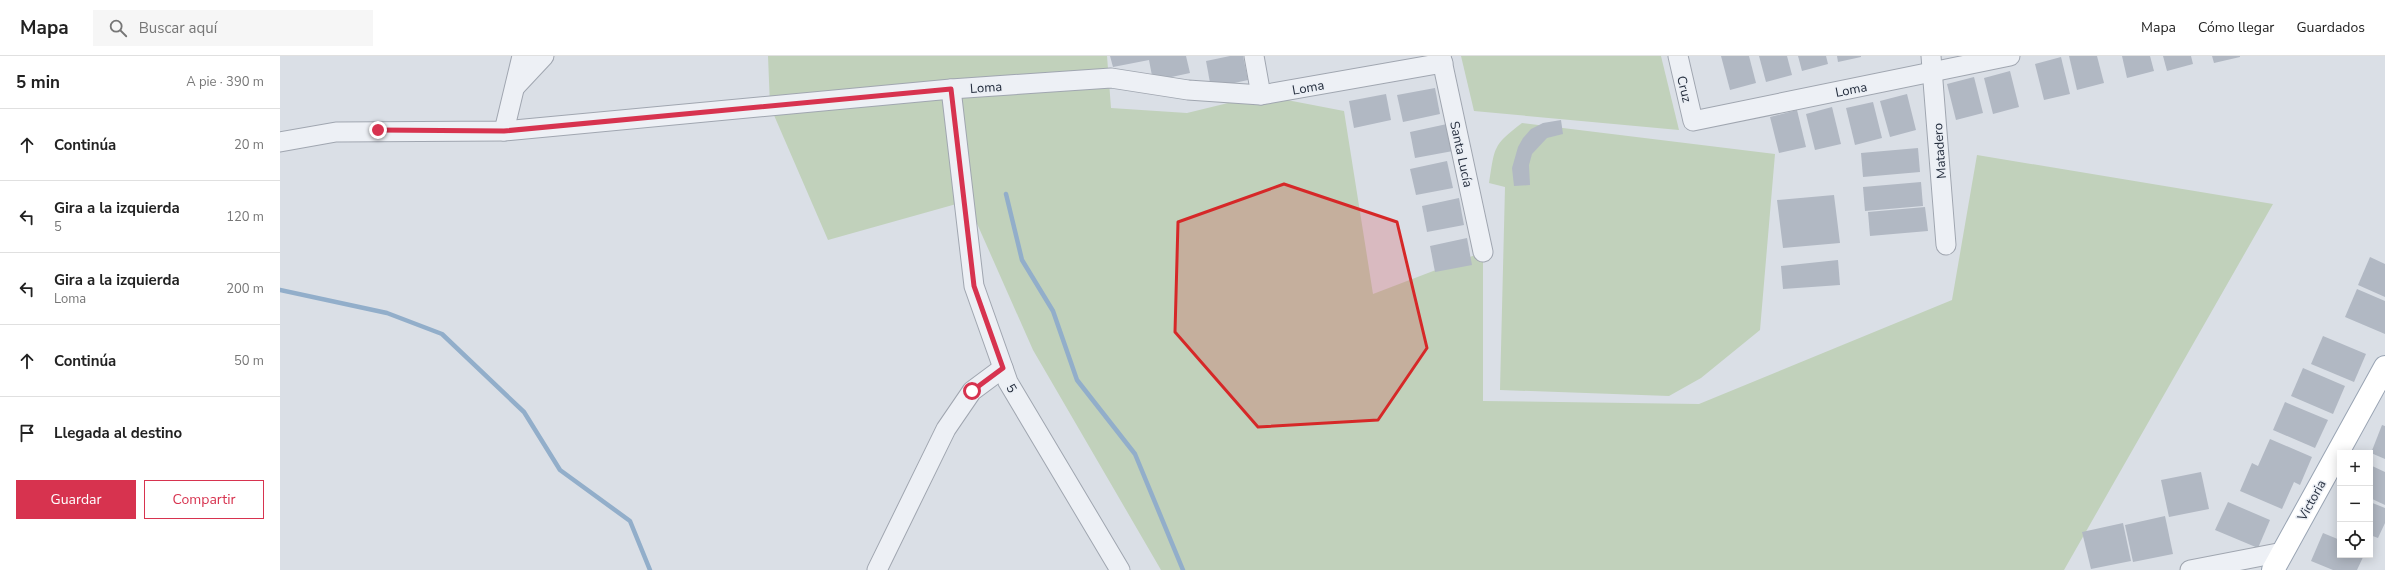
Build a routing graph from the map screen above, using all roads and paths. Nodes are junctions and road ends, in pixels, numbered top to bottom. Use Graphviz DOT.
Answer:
graph roads {
  1 [pos="522,56"];
  2 [pos="544,56"];
  3 [pos="1254,56"];
  4 [pos="1678,56"];
  5 [pos="2010,56"];
  6 [pos="1442,59"];
  7 [pos="1932,64"];
  8 [pos="515,88"];
  9 [pos="951,89"];
  10 [pos="1261,95"];
  11 [pos="1692,122"];
  12 [pos="504,131"];
  13 [pos="280,142"];
  14 [pos="1946,245"];
  15 [pos="1483,252"];
  16 [pos="2385,367"];
  17 [pos="1003,368"];
  18 [pos="2278,561"];
  19 [pos="877,570"];
  20 [pos="1120,570"];
  21 [pos="2190,570"];
  1 -- 8 [label="street"];
  2 -- 8 [label="street"];
  3 -- 10 [label="street"];
  4 -- 11 [label="street, Cruz"];
  5 -- 7 [label="street, Loma"];
  6 -- 10 [label="street, Loma"];
  6 -- 15 [label="street, Santa Lucía"];
  7 -- 11 [label="street, Loma"];
  7 -- 14 [label="street, Matadero"];
  8 -- 12 [label="street"];
  9 -- 10 [label="street, Loma"];
  9 -- 12 [label="street, Loma"];
  9 -- 17 [label="street, 5"];
  12 -- 13 [label="street, Loma"];
  16 -- 18 [label="main road, Victoria"];
  17 -- 19 [label="street"];
  17 -- 20 [label="street, 5"];
  18 -- 21 [label="street"];
}
